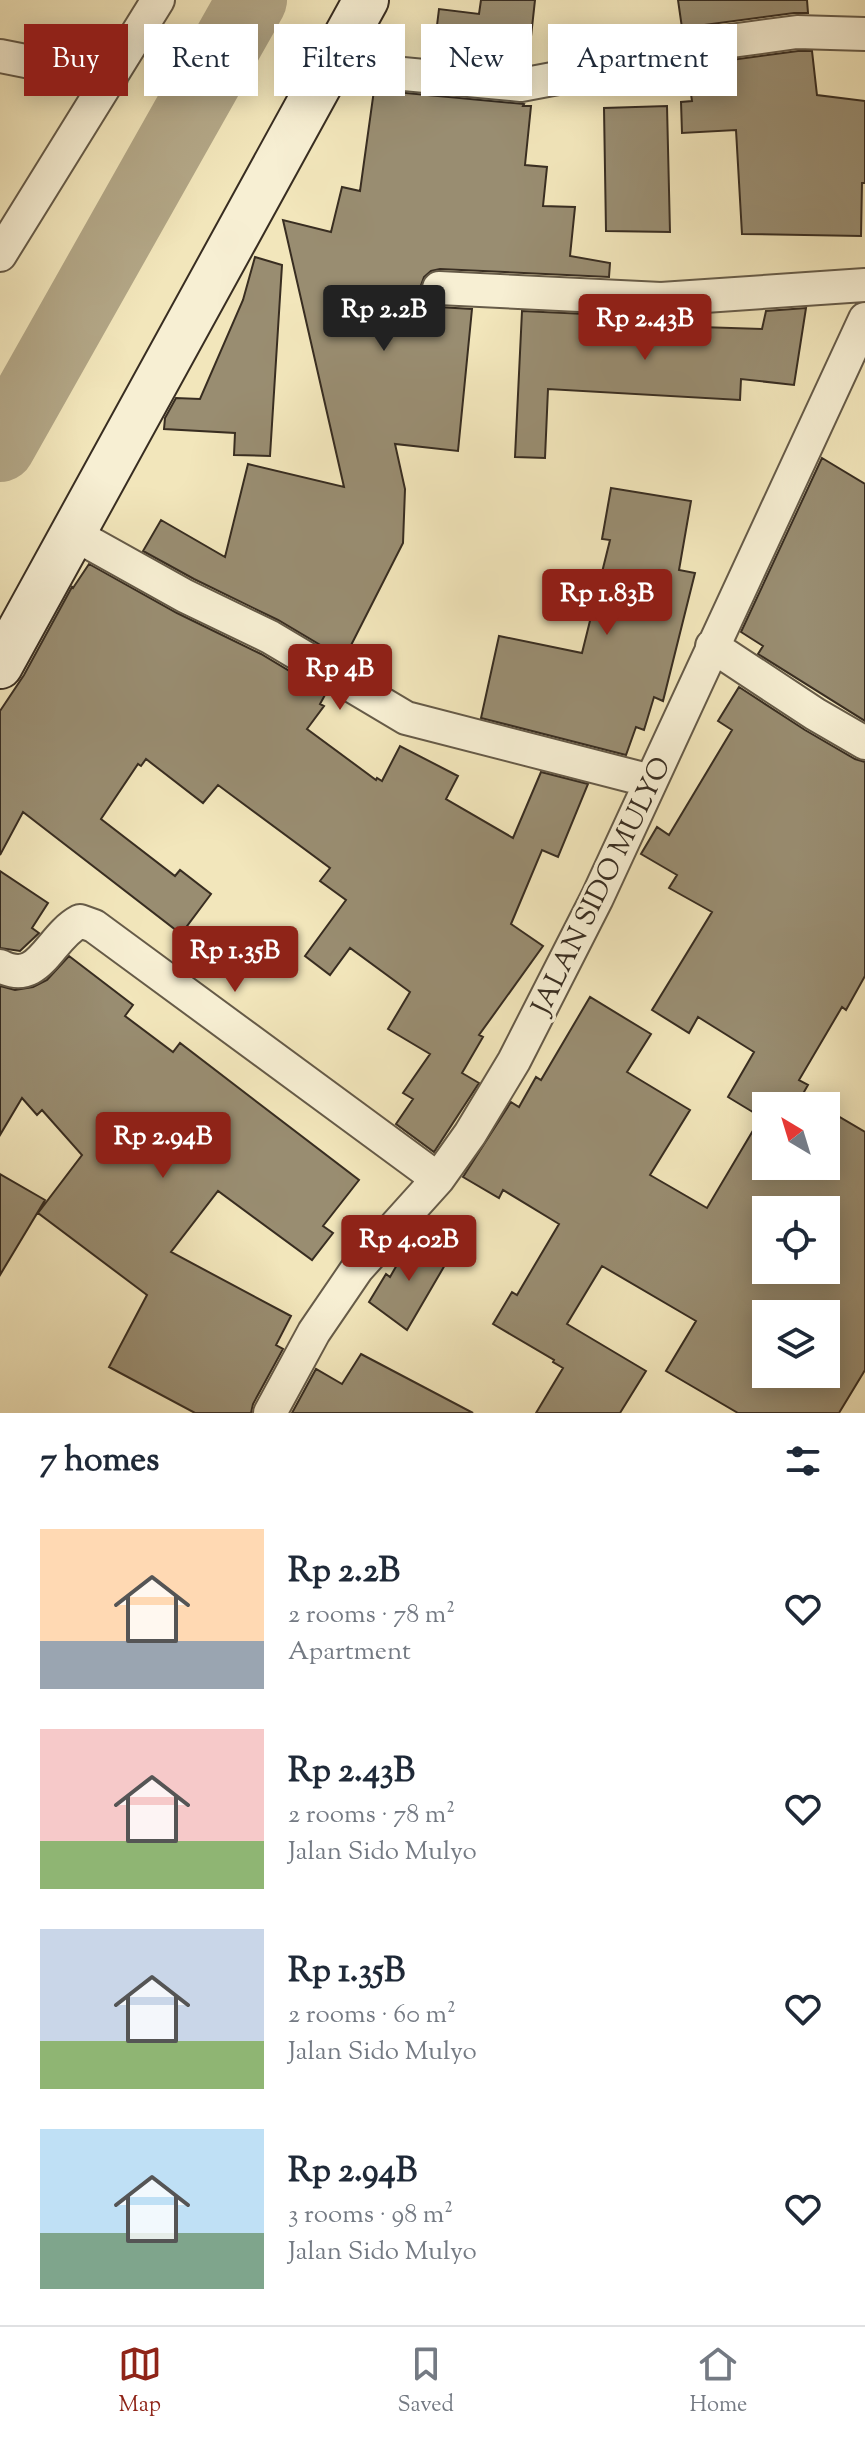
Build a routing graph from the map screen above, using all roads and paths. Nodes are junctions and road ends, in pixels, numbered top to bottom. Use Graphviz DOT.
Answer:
graph roads {
  1 [pos="158,0"];
  2 [pos="366,0"];
  3 [pos="353,24"];
  4 [pos="865,34"];
  5 [pos="128,50"];
  6 [pos="0,56"];
  7 [pos="24,61"];
  8 [pos="405,74"];
  9 [pos="100,96"];
  10 [pos="313,96"];
  11 [pos="0,255"];
  12 [pos="865,285"];
  13 [pos="439,288"];
  14 [pos="865,319"];
  15 [pos="72,533"];
  16 [pos="712,646"];
  17 [pos="0,666"];
  18 [pos="865,743"];
  19 [pos="651,781"];
  20 [pos="0,966"];
  21 [pos="438,1179"];
  22 [pos="270,1413"];
  1 -- 5 [label="street"];
  2 -- 3 [label="street"];
  4 -- 8 [label="street"];
  6 -- 7 [label="street"];
  9 -- 11 [label="street"];
  10 -- 15 [label="street"];
  12 -- 13 [label="street"];
  14 -- 16 [label="street, JALAN SIDO MULYO"];
  15 -- 17 [label="street"];
  15 -- 19 [label="street"];
  16 -- 18 [label="street"];
  16 -- 19 [label="street, JALAN SIDO MULYO"];
  19 -- 21 [label="street, JALAN SIDO MULYO"];
  20 -- 21 [label="street"];
  21 -- 22 [label="street, JALAN SIDO MULYO"];
}
